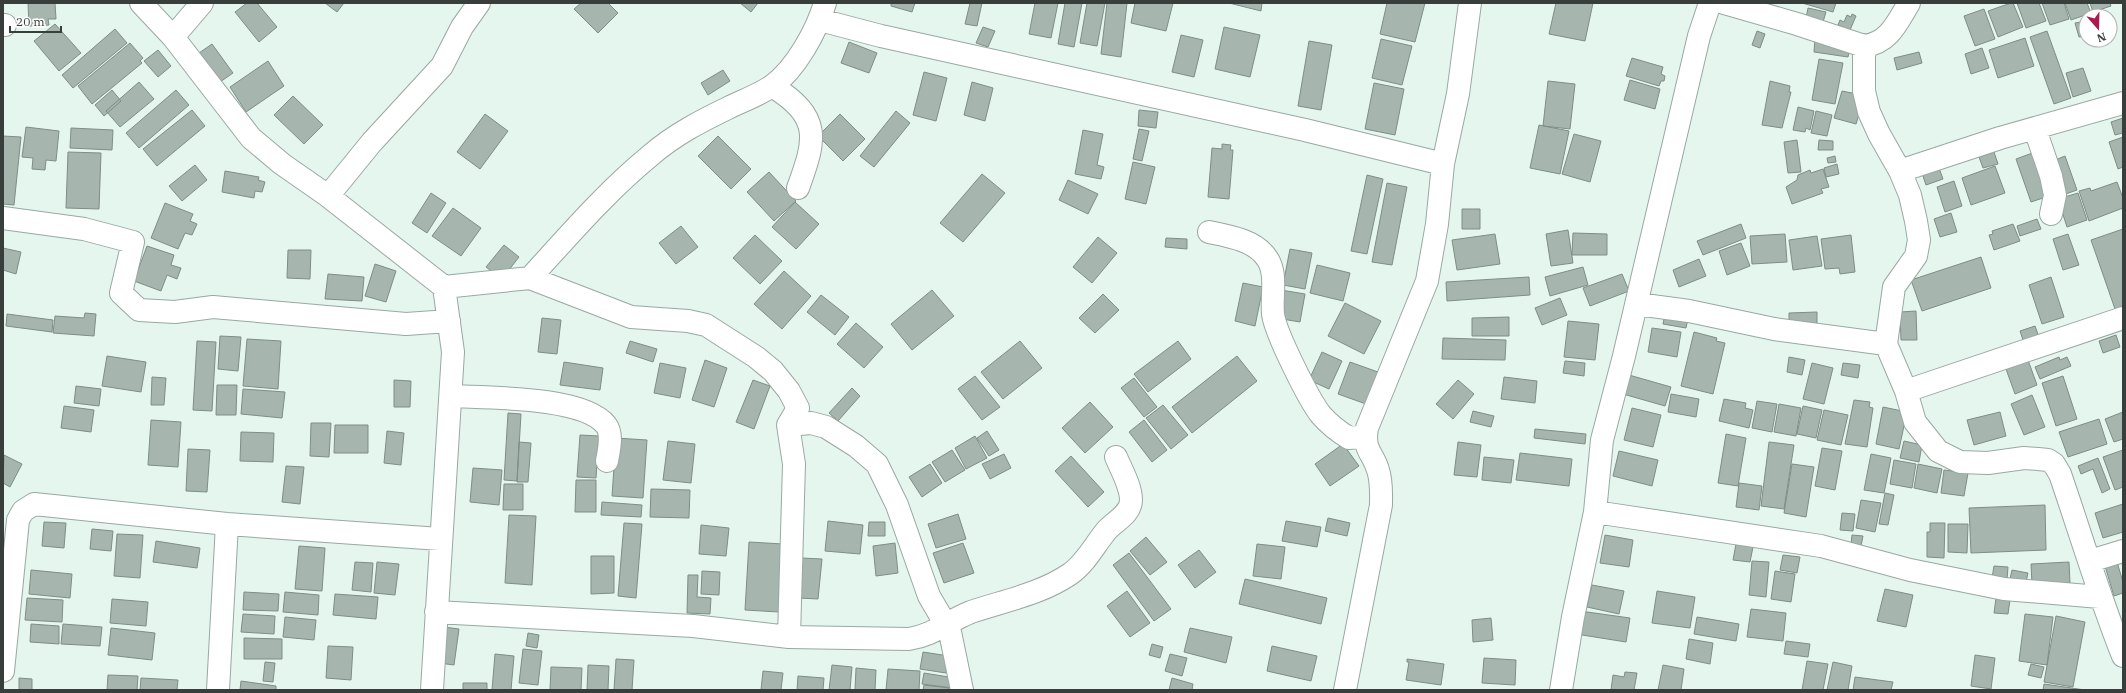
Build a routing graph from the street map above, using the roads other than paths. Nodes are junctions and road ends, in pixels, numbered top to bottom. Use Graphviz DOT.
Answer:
graph roads {
  1 [pos="142,3"];
  2 [pos="202,3"];
  3 [pos="479,3"];
  4 [pos="1470,3"];
  5 [pos="1710,3"];
  6 [pos="1724,3"];
  7 [pos="1909,3"];
  8 [pos="822,11"];
  9 [pos="173,37"];
  10 [pos="1864,46"];
  11 [pos="772,86"];
  12 [pos="2123,103"];
  13 [pos="2035,129"];
  14 [pos="1443,164"];
  15 [pos="1900,171"];
  16 [pos="798,188"];
  17 [pos="328,196"];
  18 [pos="2051,214"];
  19 [pos="3,218"];
  20 [pos="1209,232"];
  21 [pos="530,278"];
  22 [pos="444,287"];
  23 [pos="1636,304"];
  24 [pos="2123,318"];
  25 [pos="449,321"];
  26 [pos="1886,344"];
  27 [pos="1906,391"];
  28 [pos="451,396"];
  29 [pos="788,425"];
  30 [pos="1366,436"];
  31 [pos="1116,457"];
  32 [pos="607,461"];
  33 [pos="1595,512"];
  34 [pos="228,524"];
  35 [pos="440,539"];
  36 [pos="2123,551"];
  37 [pos="2090,561"];
  38 [pos="2100,597"];
  39 [pos="436,612"];
  40 [pos="946,625"];
  41 [pos="790,637"];
  42 [pos="2123,656"];
  43 [pos="3,671"];
  44 [pos="218,690"];
  45 [pos="432,690"];
  46 [pos="962,690"];
  47 [pos="1345,690"];
  48 [pos="1561,690"];
  1 -- 9 [label="street"];
  2 -- 9 [label="street"];
  3 -- 17 [label="street"];
  4 -- 14 [label="street"];
  5 -- 23 [label="street"];
  6 -- 10 [label="street"];
  7 -- 10 [label="street"];
  8 -- 11 [label="street"];
  8 -- 14 [label="street"];
  9 -- 17 [label="street"];
  10 -- 15 [label="street"];
  11 -- 16 [label="street"];
  11 -- 21 [label="street"];
  12 -- 13 [label="street"];
  13 -- 15 [label="street"];
  13 -- 18 [label="street"];
  14 -- 30 [label="street"];
  15 -- 26 [label="street"];
  17 -- 22 [label="street"];
  19 -- 25 [label="street"];
  20 -- 30 [label="street"];
  21 -- 22 [label="street"];
  21 -- 29 [label="street"];
  22 -- 25 [label="street"];
  23 -- 26 [label="street"];
  23 -- 33 [label="street"];
  24 -- 27 [label="street"];
  25 -- 28 [label="street"];
  26 -- 27 [label="street"];
  27 -- 37 [label="street"];
  28 -- 32 [label="street"];
  28 -- 35 [label="street"];
  29 -- 40 [label="street"];
  29 -- 41 [label="street"];
  30 -- 47 [label="street"];
  31 -- 40 [label="street"];
  33 -- 38 [label="street"];
  33 -- 48 [label="street"];
  34 -- 35 [label="street"];
  34 -- 43 [label="street"];
  34 -- 44 [label="street"];
  35 -- 39 [label="street"];
  36 -- 37 [label="street"];
  37 -- 38 [label="street"];
  38 -- 42 [label="street"];
  39 -- 41 [label="street"];
  39 -- 45 [label="street"];
  40 -- 41 [label="street"];
  40 -- 46 [label="street"];
}
